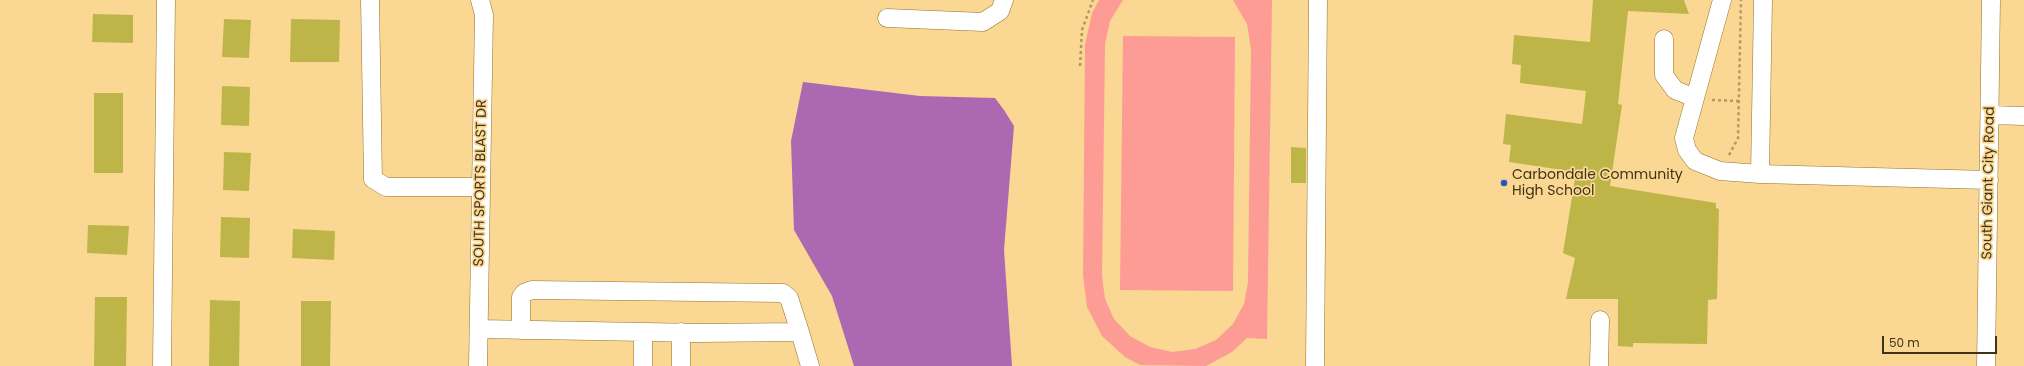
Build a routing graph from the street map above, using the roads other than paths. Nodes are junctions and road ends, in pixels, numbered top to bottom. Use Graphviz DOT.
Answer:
graph roads {
  1 [pos="166,0"];
  2 [pos="370,0"];
  3 [pos="480,0"];
  4 [pos="1004,0"];
  5 [pos="1318,0"];
  6 [pos="1722,0"];
  7 [pos="1762,0"];
  8 [pos="1991,0"];
  9 [pos="887,18"];
  10 [pos="1664,39"];
  11 [pos="1703,99"];
  12 [pos="1990,115"];
  13 [pos="2024,116"];
  14 [pos="1760,174"];
  15 [pos="1989,180"];
  16 [pos="481,187"];
  17 [pos="1600,320"];
  18 [pos="479,330"];
  19 [pos="522,330"];
  20 [pos="643,332"];
  21 [pos="681,332"];
  22 [pos="800,332"];
  23 [pos="162,366"];
  24 [pos="478,366"];
  25 [pos="643,366"];
  26 [pos="682,366"];
  27 [pos="810,366"];
  28 [pos="1315,366"];
  29 [pos="1599,366"];
  30 [pos="1986,366"];
  1 -- 23 [label="street"];
  2 -- 16 [label="street"];
  3 -- 16 [label="street, SOUTH SPORTS BLAST DR"];
  4 -- 9 [label="street"];
  5 -- 28 [label="street"];
  6 -- 11 [label="street"];
  7 -- 14 [label="street"];
  8 -- 12 [label="street, South Giant City Road"];
  10 -- 11 [label="street"];
  11 -- 14 [label="street"];
  12 -- 13 [label="street"];
  12 -- 15 [label="street, South Giant City Road"];
  14 -- 15 [label="street"];
  15 -- 30 [label="street, South Giant City Road"];
  16 -- 18 [label="street, SOUTH SPORTS BLAST DR"];
  17 -- 29 [label="street"];
  18 -- 19 [label="street"];
  18 -- 24 [label="street, SOUTH SPORTS BLAST DR"];
  19 -- 20 [label="street"];
  19 -- 22 [label="street"];
  20 -- 21 [label="street"];
  20 -- 25 [label="street"];
  21 -- 22 [label="street"];
  21 -- 26 [label="street"];
  22 -- 27 [label="street"];
}
